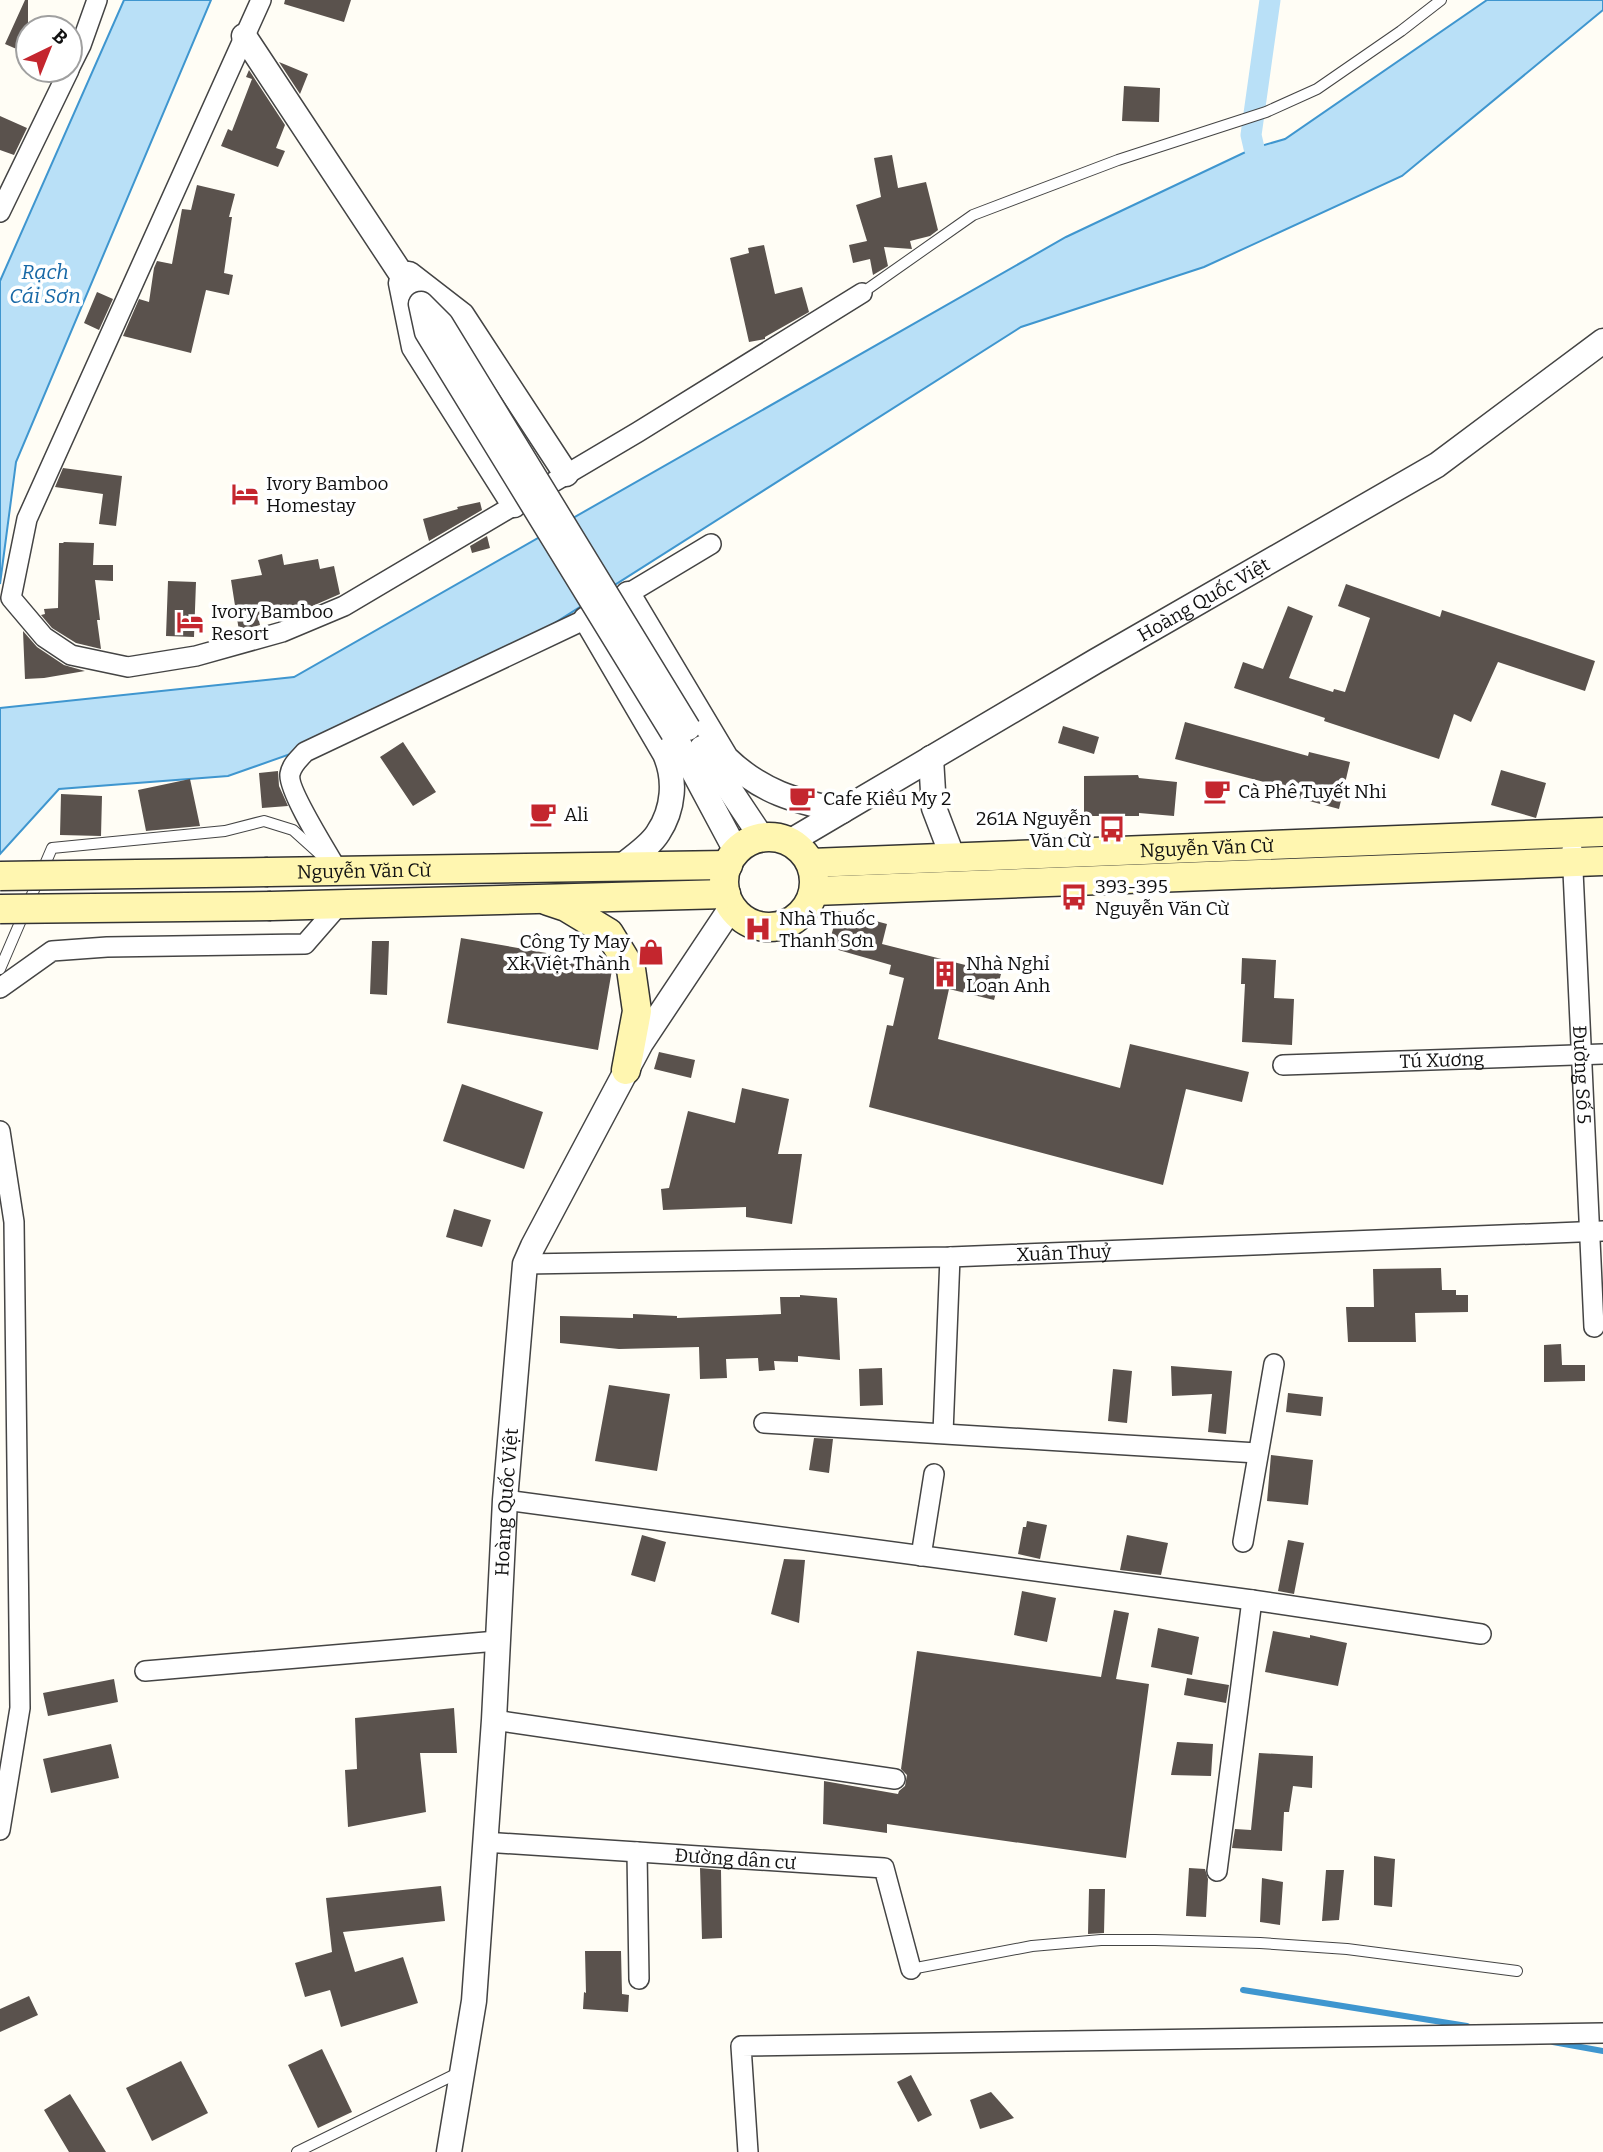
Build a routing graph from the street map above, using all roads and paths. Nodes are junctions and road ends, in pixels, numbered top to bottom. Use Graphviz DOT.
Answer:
graph roads {
  1 [pos="97,0"];
  2 [pos="261,0"];
  3 [pos="1441,0"];
  4 [pos="244,36"];
  5 [pos="84,37"];
  6 [pos="62,84"];
  7 [pos="0,212"];
  8 [pos="397,265"];
  9 [pos="862,293"];
  10 [pos="1603,341"];
  11 [pos="566,474"];
  12 [pos="514,505"];
  13 [pos="711,544"];
  14 [pos="628,594"];
  15 [pos="5,597"];
  16 [pos="586,619"];
  17 [pos="680,731"];
  18 [pos="931,758"];
  19 [pos="842,811"];
  20 [pos="1603,832"];
  21 [pos="1572,834"];
  22 [pos="762,838"];
  23 [pos="791,841"];
  24 [pos="732,858"];
  25 [pos="953,858"];
  26 [pos="1573,862"];
  27 [pos="1603,862"];
  28 [pos="811,863"];
  29 [pos="622,866"];
  30 [pos="338,871"];
  31 [pos="0,876"];
  32 [pos="814,891"];
  33 [pos="539,899"];
  34 [pos="728,901"];
  35 [pos="339,905"];
  36 [pos="0,909"];
  37 [pos="0,969"];
  38 [pos="0,988"];
  39 [pos="1603,1054"];
  40 [pos="1581,1055"];
  41 [pos="1283,1065"];
  42 [pos="626,1070"];
  43 [pos="0,1131"];
  44 [pos="1596,1231"];
  45 [pos="950,1257"];
  46 [pos="525,1264"];
  47 [pos="1594,1327"];
  48 [pos="1274,1364"];
  49 [pos="764,1423"];
  50 [pos="943,1433"];
  51 [pos="1257,1453"];
  52 [pos="934,1474"];
  53 [pos="505,1500"];
  54 [pos="1243,1542"];
  55 [pos="921,1556"];
  56 [pos="1252,1600"];
  57 [pos="1480,1634"];
  58 [pos="497,1641"];
  59 [pos="145,1671"];
  60 [pos="494,1720"];
  61 [pos="895,1779"];
  62 [pos="0,1830"];
  63 [pos="484,1842"];
  64 [pos="637,1852"];
  65 [pos="1217,1871"];
  66 [pos="911,1969"];
  67 [pos="1517,1971"];
  68 [pos="639,1979"];
  69 [pos="1603,2033"];
  70 [pos="463,2070"];
  71 [pos="297,2152"];
  72 [pos="449,2152"];
  73 [pos="748,2152"];
  1 -- 5 [label="street"];
  2 -- 4 [label="street"];
  3 -- 9 [label="lane"];
  4 -- 8 [label="street"];
  4 -- 15 [label="street"];
  6 -- 7 [label="street"];
  8 -- 11 [label="street"];
  8 -- 12 [label="street"];
  8 -- 17 [label="street, bridge"];
  9 -- 11 [label="street"];
  10 -- 18 [label="street, Hoàng Quốc Việt"];
  11 -- 12 [label="street"];
  12 -- 15 [label="street"];
  13 -- 14 [label="street"];
  14 -- 16 [label="street"];
  14 -- 19 [label="street"];
  16 -- 29 [label="street"];
  16 -- 30 [label="street"];
  17 -- 22 [label="street"];
  17 -- 24 [label="street"];
  18 -- 19 [label="street, Hoàng Quốc Việt"];
  18 -- 25 [label="street"];
  19 -- 23 [label="street, Hoàng Quốc Việt"];
  20 -- 21 [label="main road, Nguyễn Văn Cừ"];
  21 -- 25 [label="main road, Nguyễn Văn Cừ"];
  21 -- 26 [label="street, Đường Số 5"];
  22 -- 23 [label="main road"];
  22 -- 24 [label="main road"];
  23 -- 28 [label="main road"];
  24 -- 29 [label="main road, Nguyễn Văn Cừ"];
  24 -- 34 [label="main road"];
  25 -- 28 [label="main road, Nguyễn Văn Cừ"];
  26 -- 27 [label="main road, Nguyễn Văn Cừ"];
  26 -- 32 [label="main road, Nguyễn Văn Cừ"];
  26 -- 40 [label="street, Đường Số 5"];
  28 -- 32 [label="main road"];
  29 -- 30 [label="main road, Nguyễn Văn Cừ"];
  30 -- 31 [label="main road, Nguyễn Văn Cừ, bridge"];
  30 -- 37 [label="lane"];
  32 -- 34 [label="main road"];
  33 -- 34 [label="main road, Nguyễn Văn Cừ"];
  33 -- 35 [label="main road, Nguyễn Văn Cừ"];
  33 -- 42 [label="main road"];
  34 -- 42 [label="street, Hoàng Quốc Việt"];
  35 -- 36 [label="main road, Nguyễn Văn Cừ, bridge"];
  35 -- 38 [label="street"];
  39 -- 40 [label="street, Tú Xương"];
  40 -- 41 [label="street, Tú Xương"];
  40 -- 44 [label="street, Đường Số 5"];
  42 -- 46 [label="street, Hoàng Quốc Việt"];
  43 -- 62 [label="street"];
  44 -- 45 [label="street, Xuân Thuỷ"];
  44 -- 47 [label="street, Đường Số 5"];
  45 -- 46 [label="street, Xuân Thuỷ"];
  45 -- 50 [label="street"];
  46 -- 53 [label="street, Hoàng Quốc Việt"];
  48 -- 51 [label="street"];
  49 -- 50 [label="street"];
  50 -- 51 [label="street"];
  51 -- 54 [label="street"];
  52 -- 55 [label="street"];
  53 -- 55 [label="street"];
  53 -- 58 [label="street, Hoàng Quốc Việt"];
  55 -- 56 [label="street"];
  56 -- 57 [label="street"];
  56 -- 65 [label="street"];
  58 -- 59 [label="street"];
  58 -- 60 [label="street, Hoàng Quốc Việt"];
  60 -- 61 [label="street"];
  60 -- 63 [label="street, Hoàng Quốc Việt"];
  63 -- 64 [label="street, Đường dân cư"];
  63 -- 70 [label="street, Hoàng Quốc Việt"];
  64 -- 66 [label="street, Đường dân cư"];
  64 -- 68 [label="street"];
  66 -- 67 [label="lane"];
  69 -- 73 [label="street"];
  70 -- 71 [label="lane"];
  70 -- 72 [label="street, Hoàng Quốc Việt"];
}
